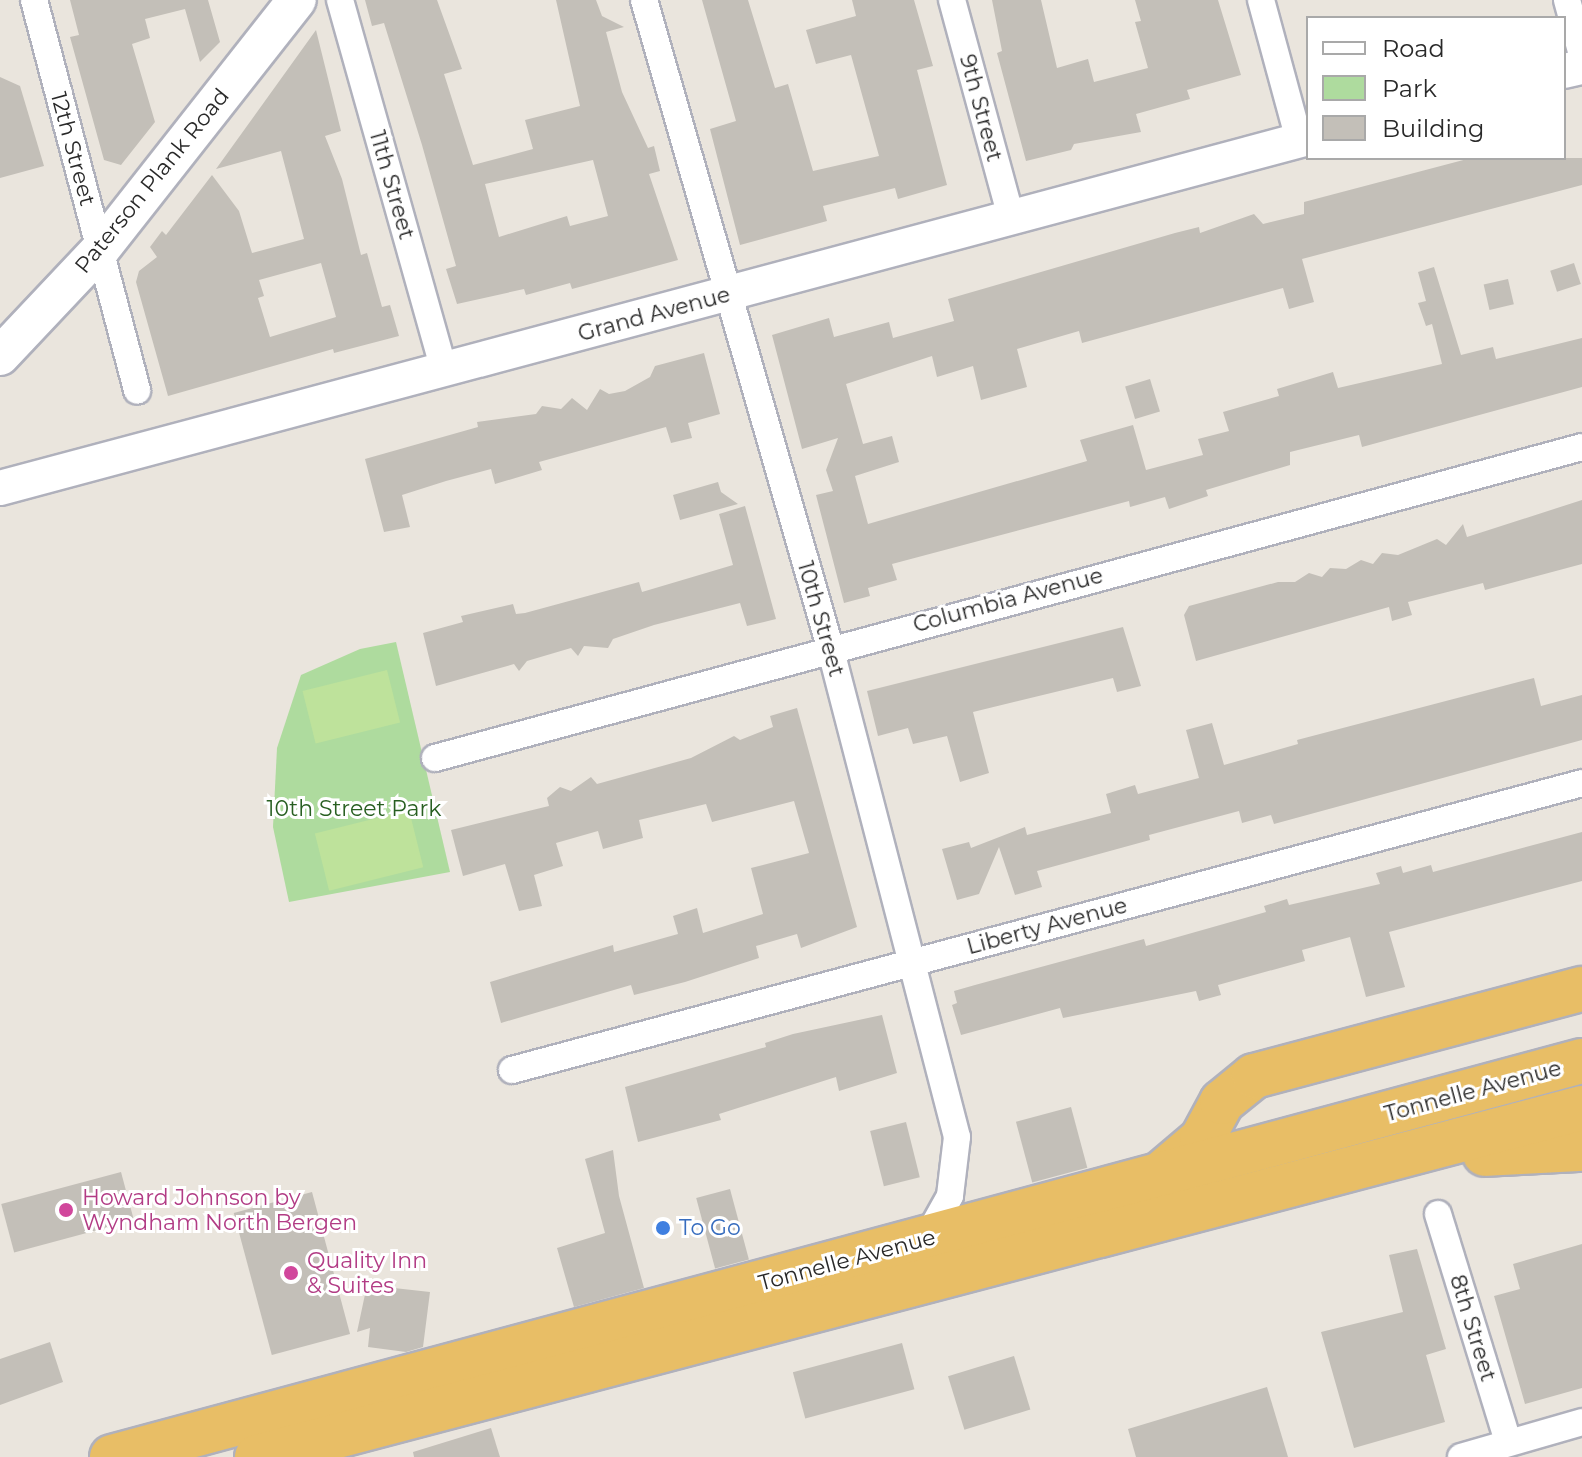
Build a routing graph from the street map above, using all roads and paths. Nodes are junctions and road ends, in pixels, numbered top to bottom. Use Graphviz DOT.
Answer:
graph roads {
  1 [pos="34,0"];
  2 [pos="297,0"];
  3 [pos="340,0"];
  4 [pos="644,0"];
  5 [pos="952,0"];
  6 [pos="1261,0"];
  7 [pos="1567,0"];
  8 [pos="1582,55"];
  9 [pos="1304,139"];
  10 [pos="1011,217"];
  11 [pos="100,250"];
  12 [pos="726,296"];
  13 [pos="0,356"];
  14 [pos="444,370"];
  15 [pos="137,391"];
  16 [pos="1582,447"];
  17 [pos="0,488"];
  18 [pos="830,647"];
  19 [pos="435,758"];
  20 [pos="1582,783"];
  21 [pos="913,961"];
  22 [pos="1582,989"];
  23 [pos="1582,1061"];
  24 [pos="512,1070"];
  25 [pos="1582,1108"];
  26 [pos="1582,1149"];
  27 [pos="1383,1160"];
  28 [pos="1156,1177"];
  29 [pos="1438,1214"];
  30 [pos="926,1239"];
  31 [pos="1582,1422"];
  32 [pos="1508,1442"];
  33 [pos="112,1457"];
  34 [pos="257,1457"];
  35 [pos="1461,1457"];
  1 -- 11 [label="street, 12th Street"];
  2 -- 11 [label="main road, Paterson Plank Road"];
  3 -- 14 [label="street, 11th Street"];
  4 -- 12 [label="street, 10th Street"];
  5 -- 10 [label="street, 9th Street"];
  6 -- 9 [label="street"];
  7 -- 8 [label="street"];
  9 -- 10 [label="street, Grand Avenue"];
  10 -- 12 [label="street, Grand Avenue"];
  11 -- 13 [label="main road, Paterson Plank Road"];
  11 -- 15 [label="street, 12th Street"];
  12 -- 14 [label="street, Grand Avenue"];
  12 -- 18 [label="street, 10th Street"];
  14 -- 17 [label="street, Grand Avenue"];
  16 -- 18 [label="street, Columbia Avenue"];
  18 -- 19 [label="street, Columbia Avenue"];
  18 -- 21 [label="street, 10th Street"];
  20 -- 21 [label="street, Liberty Avenue"];
  21 -- 24 [label="street, Liberty Avenue"];
  21 -- 30 [label="street, 10th Street"];
  22 -- 28 [label="highway"];
  23 -- 28 [label="highway, Tonnelle Avenue"];
  25 -- 27 [label="highway, Tonnelle Avenue"];
  26 -- 27 [label="highway"];
  27 -- 34 [label="highway, Tonnelle Avenue"];
  28 -- 30 [label="highway, Tonnelle Avenue"];
  29 -- 32 [label="street, 8th Street"];
  30 -- 33 [label="highway, Tonnelle Avenue"];
  31 -- 32 [label="street"];
  32 -- 35 [label="street"];
}
